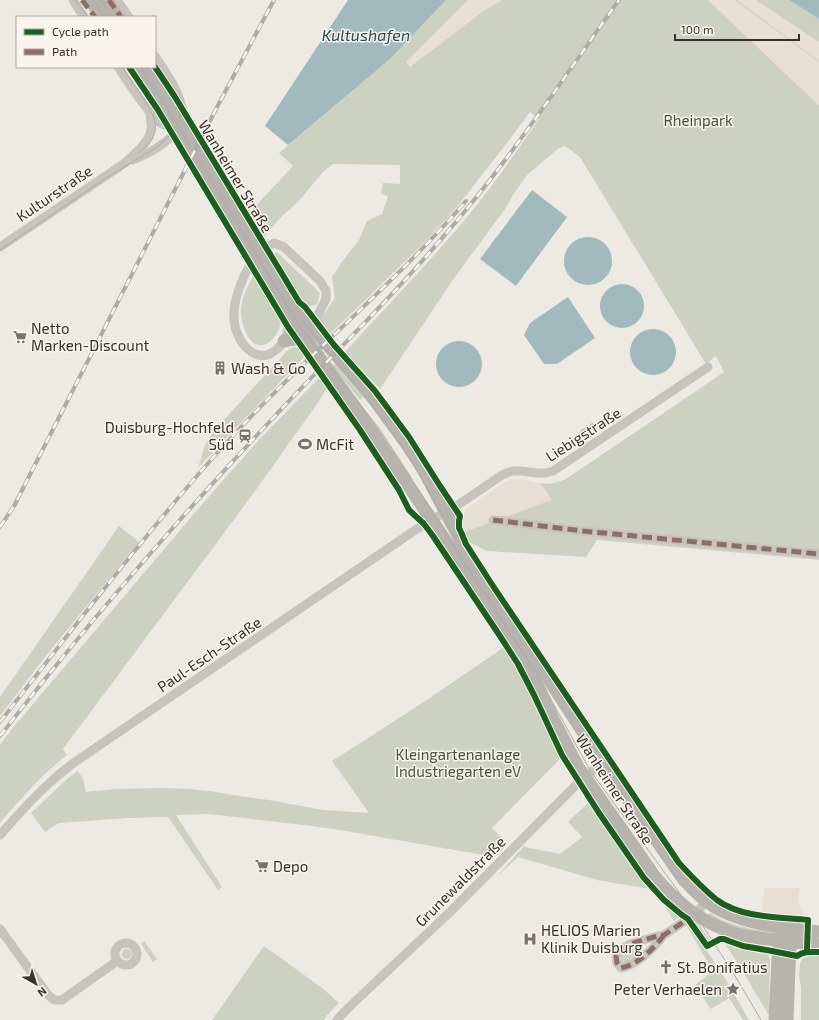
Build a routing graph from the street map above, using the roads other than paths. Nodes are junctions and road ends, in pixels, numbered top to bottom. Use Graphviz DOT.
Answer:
graph roads {
  1 [pos="73,0"];
  2 [pos="117,0"];
  3 [pos="98,6"];
  4 [pos="83,16"];
  5 [pos="114,16"];
  6 [pos="128,16"];
  7 [pos="156,58"];
  8 [pos="119,68"];
  9 [pos="137,68"];
  10 [pos="151,68"];
  11 [pos="150,113"];
  12 [pos="183,116"];
  13 [pos="125,163"];
  14 [pos="0,247"];
  15 [pos="321,307"];
  16 [pos="295,313"];
  17 [pos="316,331"];
  18 [pos="284,341"];
  19 [pos="308,342"];
  20 [pos="708,368"];
  21 [pos="446,512"];
  22 [pos="432,520"];
  23 [pos="493,520"];
  24 [pos="819,554"];
  25 [pos="603,763"];
  26 [pos="584,777"];
  27 [pos="0,835"];
  28 [pos="706,902"];
  29 [pos="695,914"];
  30 [pos="787,928"];
  31 [pos="0,929"];
  32 [pos="819,932"];
  33 [pos="664,935"];
  34 [pos="784,941"];
  35 [pos="819,945"];
  36 [pos="117,961"];
  37 [pos="337,1020"];
  38 [pos="775,1020"];
  39 [pos="787,1020"];
  1 -- 4 [label="street"];
  2 -- 6 [label="street"];
  3 -- 5 [label="street"];
  7 -- 12 [label="street, Wanheimer Straße"];
  8 -- 11 [label="street, Wanheimer Straße"];
  9 -- 16 [label="street, Wanheimer Straße"];
  10 -- 16 [label="street, Wanheimer Straße"];
  11 -- 12 [label="street, Wanheimer Straße"];
  11 -- 13 [label="street"];
  12 -- 13 [label="street, Wanheimer Straße"];
  13 -- 14 [label="street, Kulturstraße"];
  15 -- 16 [label="street"];
  15 -- 17 [label="street, Wanheimer Straße"];
  15 -- 18 [label="street, Wanheimer Straße"];
  16 -- 17 [label="street, Wanheimer Straße"];
  16 -- 18 [label="street"];
  16 -- 19 [label="street, Wanheimer Straße"];
  17 -- 21 [label="street, Wanheimer Straße"];
  18 -- 19 [label="street"];
  19 -- 22 [label="street, Wanheimer Straße"];
  20 -- 21 [label="street, Liebigstraße"];
  21 -- 22 [label="street, Paul-Esch-Straße"];
  21 -- 25 [label="street, Wanheimer Straße"];
  22 -- 26 [label="street, Wanheimer Straße"];
  22 -- 27 [label="street, Paul-Esch-Straße"];
  23 -- 24 [label="street"];
  25 -- 26 [label="street, Grunewaldstraße"];
  25 -- 28 [label="street, Wanheimer Straße"];
  26 -- 29 [label="street, Wanheimer Straße"];
  26 -- 37 [label="street, Grunewaldstraße"];
  28 -- 29 [label="street"];
  28 -- 30 [label="street, Wanheimer Straße"];
  29 -- 33 [label="street"];
  29 -- 34 [label="street, Wanheimer Straße"];
  30 -- 32 [label="street, Wanheimer Straße"];
  30 -- 34 [label="street"];
  31 -- 36 [label="street"];
  33 -- 33 [label="street"];
  34 -- 35 [label="street, Wanheimer Straße"];
  34 -- 38 [label="street"];
  34 -- 39 [label="street"];
}
